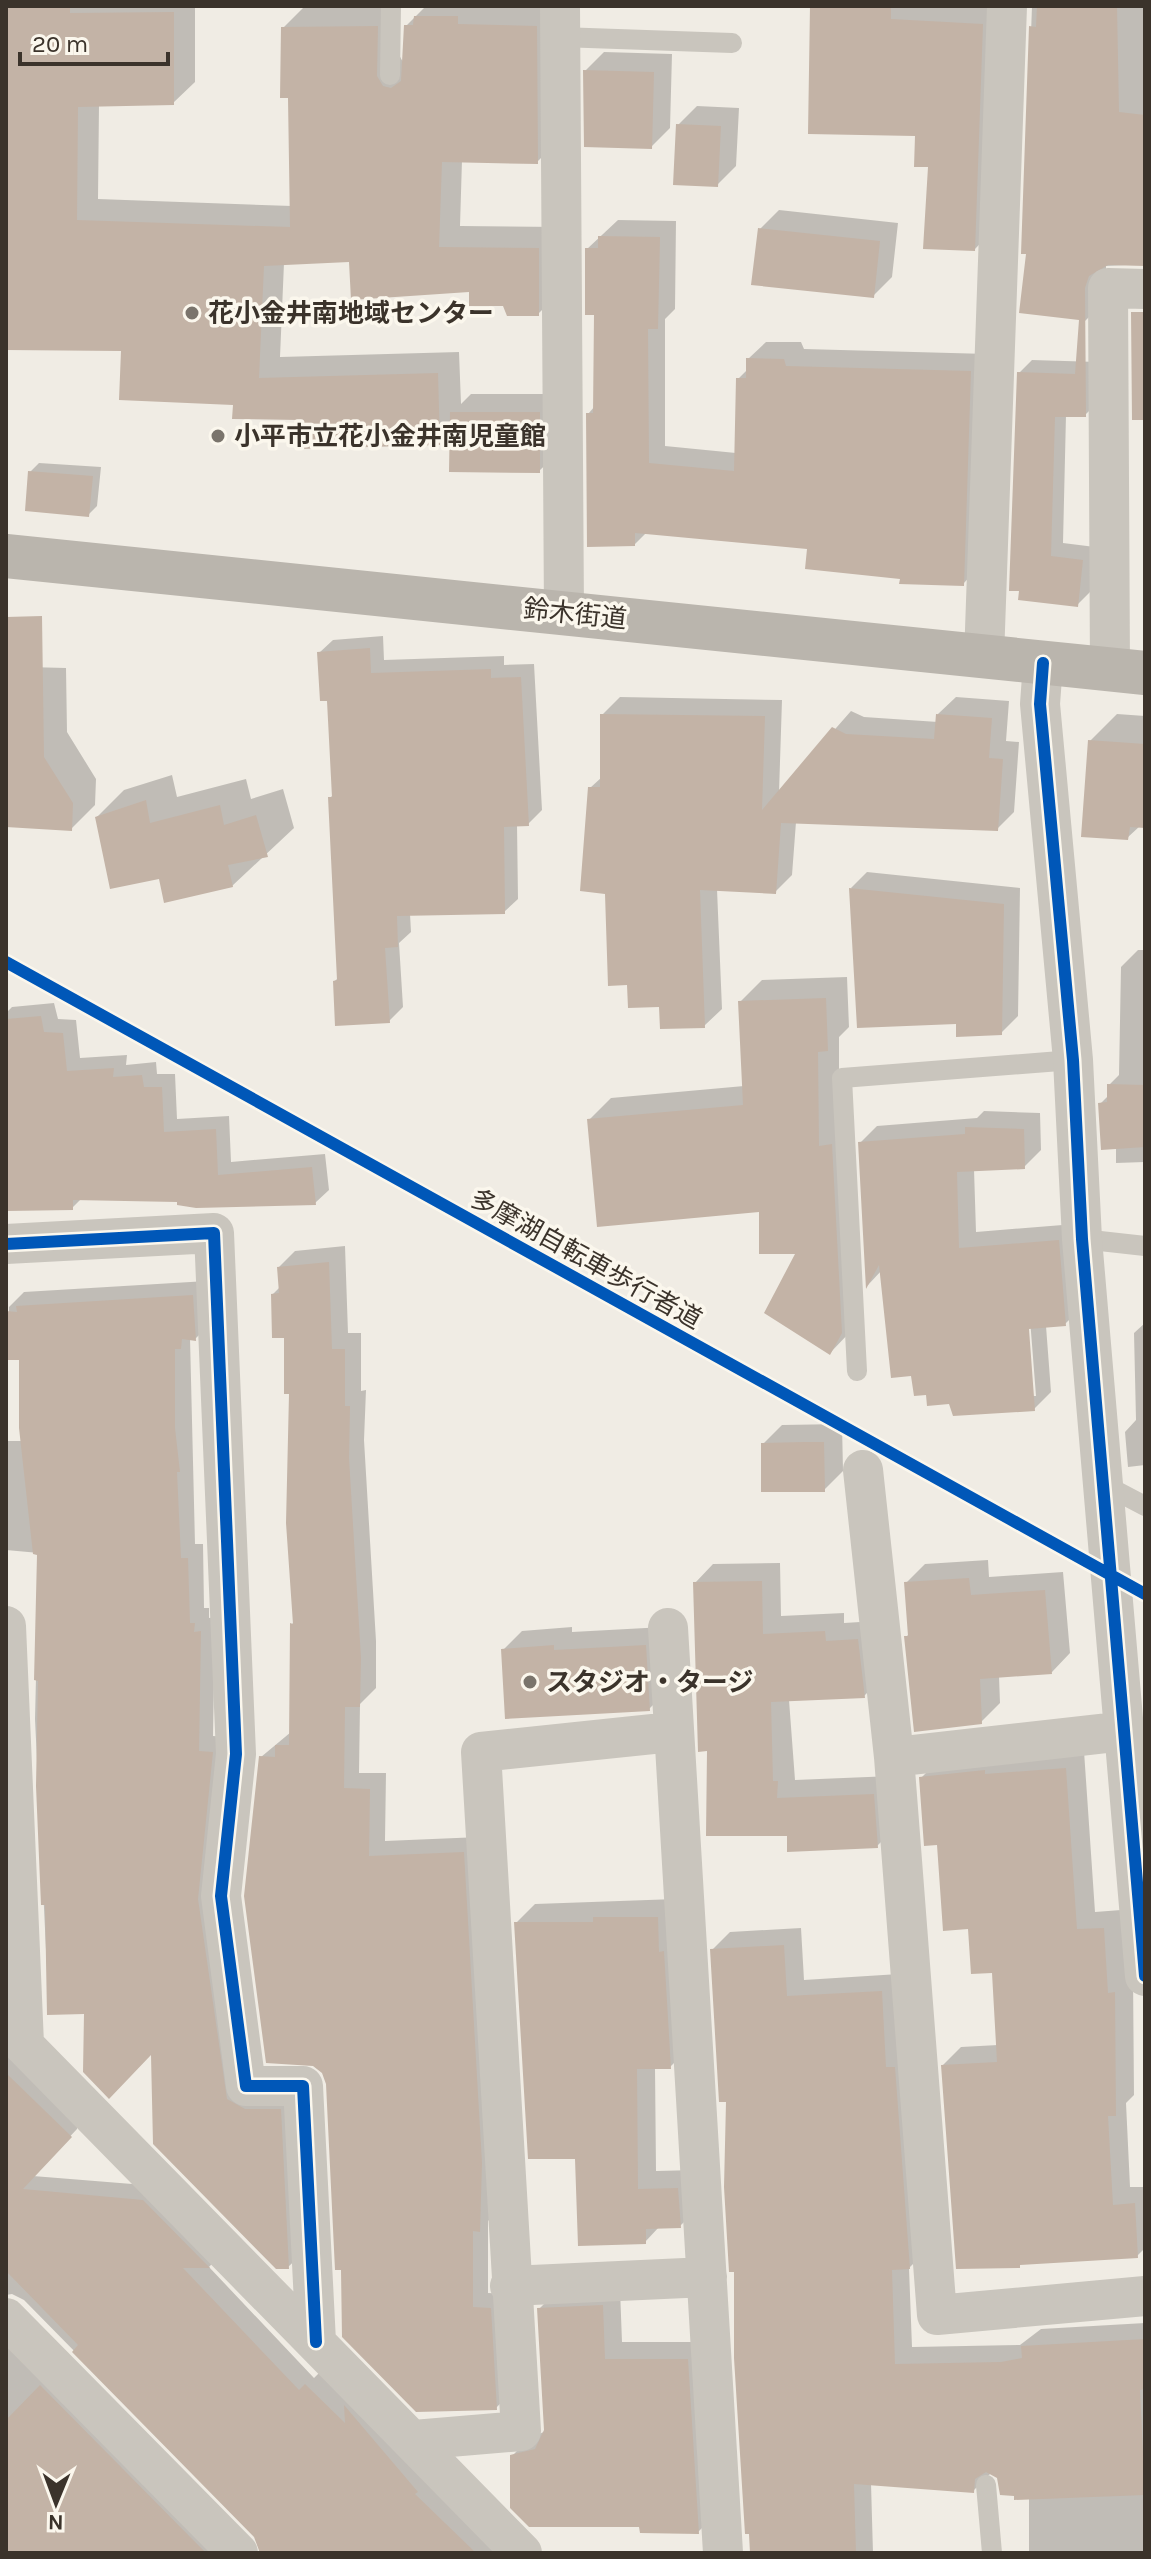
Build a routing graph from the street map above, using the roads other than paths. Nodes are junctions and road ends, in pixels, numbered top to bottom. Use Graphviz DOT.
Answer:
graph roads {
  1 [pos="391,6"];
  2 [pos="1007,6"];
  3 [pos="560,22"];
  4 [pos="732,43"];
  5 [pos="390,75"];
  6 [pos="1145,289"];
  7 [pos="6,556"];
  8 [pos="564,613"];
  9 [pos="984,658"];
  10 [pos="1043,663"];
  11 [pos="1128,671"];
  12 [pos="1073,1060"];
  13 [pos="1082,1239"];
  14 [pos="6,1244"];
  15 [pos="1145,1246"];
  16 [pos="857,1371"];
  17 [pos="863,1470"];
  18 [pos="1105,1485"];
  19 [pos="1145,1506"];
  20 [pos="6,1626"];
  21 [pos="668,1628"];
  22 [pos="1125,1731"];
  23 [pos="672,1732"];
  24 [pos="894,1757"];
  25 [pos="1145,1976"];
  26 [pos="15,2035"];
  27 [pos="707,2277"];
  28 [pos="510,2286"];
  29 [pos="1145,2296"];
  30 [pos="6,2318"];
  31 [pos="316,2342"];
  32 [pos="414,2440"];
  33 [pos="986,2485"];
  34 [pos="238,2553"];
  35 [pos="522,2553"];
  36 [pos="723,2553"];
  37 [pos="992,2553"];
  1 -- 5 [label="lane"];
  2 -- 9 [label="street"];
  3 -- 4 [label="lane"];
  3 -- 8 [label="street"];
  6 -- 11 [label="street"];
  7 -- 8 [label="street, 鈴木街道"];
  8 -- 9 [label="street, 鈴木街道"];
  9 -- 10 [label="street, 鈴木街道"];
  10 -- 11 [label="street, 鈴木街道"];
  10 -- 12 [label="street"];
  12 -- 13 [label="street"];
  12 -- 16 [label="lane"];
  13 -- 15 [label="lane"];
  13 -- 18 [label="street"];
  14 -- 31 [label="street"];
  17 -- 24 [label="street"];
  18 -- 19 [label="lane"];
  18 -- 22 [label="street"];
  20 -- 26 [label="street"];
  21 -- 23 [label="street"];
  22 -- 24 [label="street"];
  22 -- 25 [label="street"];
  23 -- 27 [label="street"];
  23 -- 28 [label="street"];
  24 -- 29 [label="street"];
  26 -- 31 [label="street"];
  27 -- 28 [label="street"];
  27 -- 36 [label="street"];
  28 -- 32 [label="street"];
  30 -- 34 [label="street"];
  31 -- 32 [label="street"];
  32 -- 35 [label="street"];
  33 -- 37 [label="lane"];
}
